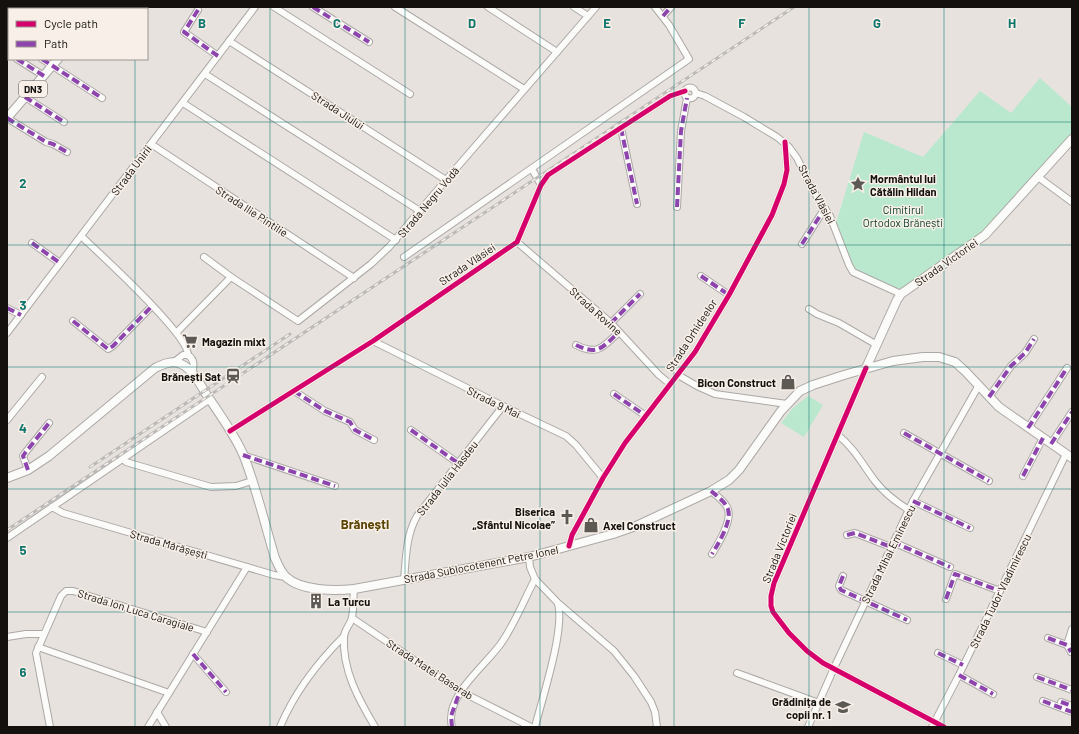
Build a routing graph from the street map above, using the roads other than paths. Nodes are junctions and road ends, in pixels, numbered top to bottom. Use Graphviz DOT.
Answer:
graph roads {
  1 [pos="255,7"];
  2 [pos="274,7"];
  3 [pos="313,7"];
  4 [pos="396,7"];
  5 [pos="488,7"];
  6 [pos="574,7"];
  7 [pos="596,7"];
  8 [pos="655,7"];
  9 [pos="671,7"];
  10 [pos="198,10"];
  11 [pos="588,16"];
  12 [pos="663,16"];
  13 [pos="229,41"];
  14 [pos="369,42"];
  15 [pos="557,52"];
  16 [pos="218,56"];
  17 [pos="19,60"];
  18 [pos="55,62"];
  19 [pos="205,74"];
  20 [pos="44,76"];
  21 [pos="524,89"];
  22 [pos="685,91"];
  23 [pos="696,93"];
  24 [pos="410,94"];
  25 [pos="25,97"];
  26 [pos="102,98"];
  27 [pos="687,98"];
  28 [pos="183,103"];
  29 [pos="7,118"];
  30 [pos="64,122"];
  31 [pos="621,128"];
  32 [pos="1072,140"];
  33 [pos="785,142"];
  34 [pos="151,144"];
  35 [pos="67,152"];
  36 [pos="532,169"];
  37 [pos="1038,177"];
  38 [pos="446,180"];
  39 [pos="541,185"];
  40 [pos="1072,202"];
  41 [pos="637,204"];
  42 [pos="677,207"];
  43 [pos="826,208"];
  44 [pos="420,211"];
  45 [pos="81,236"];
  46 [pos="396,240"];
  47 [pos="517,242"];
  48 [pos="32,243"];
  49 [pos="802,244"];
  50 [pos="204,257"];
  51 [pos="404,257"];
  52 [pos="60,263"];
  53 [pos="701,276"];
  54 [pos="231,277"];
  55 [pos="354,278"];
  56 [pos="640,294"];
  57 [pos="901,294"];
  58 [pos="729,295"];
  59 [pos="152,306"];
  60 [pos="7,308"];
  61 [pos="809,309"];
  62 [pos="20,315"];
  63 [pos="74,321"];
  64 [pos="611,324"];
  65 [pos="177,332"];
  66 [pos="619,332"];
  67 [pos="7,333"];
  68 [pos="1034,339"];
  69 [pos="373,341"];
  70 [pos="576,345"];
  71 [pos="877,345"];
  72 [pos="188,355"];
  73 [pos="174,362"];
  74 [pos="866,368"];
  75 [pos="1067,368"];
  76 [pos="192,373"];
  77 [pos="678,375"];
  78 [pos="42,377"];
  79 [pos="670,384"];
  80 [pos="979,385"];
  81 [pos="294,391"];
  82 [pos="614,394"];
  83 [pos="989,397"];
  84 [pos="210,399"];
  85 [pos="787,404"];
  86 [pos="503,406"];
  87 [pos="1072,412"];
  88 [pos="646,416"];
  89 [pos="7,420"];
  90 [pos="49,423"];
  91 [pos="1028,428"];
  92 [pos="411,430"];
  93 [pos="230,431"];
  94 [pos="904,433"];
  95 [pos="838,435"];
  96 [pos="1043,438"];
  97 [pos="374,440"];
  98 [pos="1051,444"];
  99 [pos="941,452"];
  100 [pos="243,455"];
  101 [pos="1069,456"];
  102 [pos="123,459"];
  103 [pos="458,463"];
  104 [pos="28,470"];
  105 [pos="1023,476"];
  106 [pos="7,478"];
  107 [pos="603,478"];
  108 [pos="252,481"];
  109 [pos="989,481"];
  110 [pos="335,486"];
  111 [pos="711,491"];
  112 [pos="913,501"];
  113 [pos="52,507"];
  114 [pos="909,510"];
  115 [pos="970,528"];
  116 [pos="847,535"];
  117 [pos="7,538"];
  118 [pos="892,545"];
  119 [pos="569,546"];
  120 [pos="712,554"];
  121 [pos="529,557"];
  122 [pos="247,567"];
  123 [pos="950,567"];
  124 [pos="843,576"];
  125 [pos="286,577"];
  126 [pos="536,579"];
  127 [pos="404,580"];
  128 [pos="354,589"];
  129 [pos="1000,591"];
  130 [pos="946,599"];
  131 [pos="865,601"];
  132 [pos="558,603"];
  133 [pos="352,618"];
  134 [pos="907,620"];
  135 [pos="1072,629"];
  136 [pos="207,632"];
  137 [pos="43,634"];
  138 [pos="344,636"];
  139 [pos="7,637"];
  140 [pos="1048,638"];
  141 [pos="1067,646"];
  142 [pos="38,647"];
  143 [pos="1071,652"];
  144 [pos="938,653"];
  145 [pos="193,654"];
  146 [pos="963,665"];
  147 [pos="834,668"];
  148 [pos="737,673"];
  149 [pos="958,676"];
  150 [pos="1037,677"];
  151 [pos="1072,690"];
  152 [pos="460,691"];
  153 [pos="226,692"];
  154 [pos="168,693"];
  155 [pos="993,694"];
  156 [pos="1043,701"];
  157 [pos="1061,702"];
  158 [pos="819,703"];
  159 [pos="1072,706"];
  160 [pos="157,712"];
  161 [pos="1072,712"];
  162 [pos="657,724"];
  163 [pos="933,725"];
  164 [pos="50,727"];
  165 [pos="148,727"];
  166 [pos="166,727"];
  167 [pos="280,727"];
  168 [pos="375,727"];
  169 [pos="452,727"];
  170 [pos="531,727"];
  171 [pos="535,727"];
  172 [pos="808,727"];
  173 [pos="944,727"];
  1 -- 13 [label="street, Strada Unirii"];
  2 -- 24 [label="street"];
  3 -- 14 [label="street"];
  4 -- 21 [label="street"];
  5 -- 15 [label="street"];
  6 -- 11 [label="street"];
  7 -- 11 [label="street, Strada Negru Vodă"];
  8 -- 12 [label="street"];
  9 -- 12 [label="street"];
  10 -- 16 [label="street"];
  11 -- 15 [label="street, Strada Negru Vodă"];
  12 -- 36 [label="street"];
  13 -- 16 [label="street, Strada Unirii"];
  13 -- 38 [label="street, Strada Jiului"];
  15 -- 21 [label="street, Strada Negru Vodă"];
  16 -- 19 [label="street, Strada Unirii"];
  17 -- 20 [label="street"];
  18 -- 20 [label="main road, DN3"];
  18 -- 26 [label="street"];
  19 -- 28 [label="street, Strada Unirii"];
  19 -- 44 [label="street"];
  20 -- 25 [label="main road, DN3"];
  21 -- 38 [label="street, Strada Negru Vodă"];
  22 -- 23 [label="street"];
  22 -- 27 [label="street"];
  22 -- 31 [label="street"];
  23 -- 27 [label="street"];
  23 -- 33 [label="street, Strada Vlăsiei"];
  25 -- 29 [label="main road, DN3"];
  25 -- 30 [label="street"];
  27 -- 42 [label="street"];
  28 -- 34 [label="street, Strada Unirii"];
  28 -- 46 [label="street"];
  29 -- 35 [label="street"];
  31 -- 39 [label="street"];
  31 -- 41 [label="street"];
  32 -- 37 [label="main road, Strada Victoriei"];
  33 -- 43 [label="street, Strada Vlăsiei"];
  33 -- 58 [label="street, Strada Orhideelor"];
  34 -- 45 [label="street, Strada Unirii"];
  34 -- 55 [label="street, Strada Ilie Pintilie"];
  36 -- 39 [label="street"];
  36 -- 51 [label="street"];
  37 -- 40 [label="street"];
  37 -- 57 [label="main road, Strada Victoriei"];
  38 -- 44 [label="street, Strada Negru Vodă"];
  39 -- 47 [label="street"];
  43 -- 49 [label="street"];
  43 -- 57 [label="street, Strada Vlăsiei"];
  44 -- 46 [label="street, Strada Negru Vodă"];
  45 -- 52 [label="street, Strada Unirii"];
  45 -- 59 [label="street"];
  46 -- 55 [label="street, Strada Negru Vodă"];
  47 -- 64 [label="street, Strada Rovine"];
  47 -- 69 [label="street, Strada Vlăsiei"];
  48 -- 52 [label="street"];
  50 -- 54 [label="street, Strada Negru Vodă"];
  52 -- 62 [label="street, Strada Unirii"];
  53 -- 58 [label="street"];
  54 -- 55 [label="street, Strada Negru Vodă"];
  54 -- 65 [label="street"];
  56 -- 64 [label="street"];
  57 -- 71 [label="main road, Strada Victoriei"];
  58 -- 77 [label="street, Strada Orhideelor"];
  59 -- 63 [label="street"];
  59 -- 65 [label="street"];
  60 -- 62 [label="street"];
  61 -- 71 [label="street"];
  62 -- 67 [label="street, Strada Unirii"];
  64 -- 66 [label="street, Strada Rovine"];
  65 -- 72 [label="street"];
  66 -- 70 [label="street"];
  66 -- 79 [label="street, Strada Rovine"];
  68 -- 83 [label="street"];
  69 -- 81 [label="street, Strada Vlăsiei"];
  69 -- 86 [label="street, Strada 9 Mai"];
  71 -- 74 [label="main road, Strada Victoriei"];
  72 -- 73 [label="street"];
  72 -- 76 [label="street"];
  73 -- 76 [label="main road"];
  73 -- 104 [label="main road"];
  74 -- 80 [label="main road, Strada Sublocotenent Petre Ionel"];
  74 -- 85 [label="main road, Strada Sublocotenent Petre Ionel"];
  74 -- 95 [label="street, Strada Victoriei"];
  75 -- 91 [label="street"];
  76 -- 84 [label="main road"];
  77 -- 79 [label="street, Strada Orhideelor"];
  77 -- 85 [label="street"];
  78 -- 89 [label="street"];
  79 -- 88 [label="street, Strada Orhideelor"];
  80 -- 83 [label="main road, Strada Sublocotenent Petre Ionel"];
  80 -- 99 [label="street, Strada Mihai Eminescu"];
  81 -- 93 [label="street, Strada Vlăsiei"];
  81 -- 97 [label="street"];
  82 -- 88 [label="street"];
  83 -- 91 [label="main road, Strada Sublocotenent Petre Ionel"];
  84 -- 93 [label="main road"];
  84 -- 102 [label="street"];
  85 -- 111 [label="main road, Strada Sublocotenent Petre Ionel"];
  86 -- 103 [label="street, Strada Iulia Hasdeu"];
  86 -- 107 [label="street, Strada 9 Mai"];
  87 -- 98 [label="street"];
  88 -- 107 [label="street, Strada Orhideelor"];
  90 -- 104 [label="street"];
  91 -- 96 [label="main road, Strada Sublocotenent Petre Ionel"];
  92 -- 103 [label="street"];
  93 -- 100 [label="main road"];
  94 -- 99 [label="street"];
  95 -- 114 [label="street"];
  95 -- 147 [label="street, Strada Victoriei"];
  96 -- 98 [label="main road, Strada Sublocotenent Petre Ionel"];
  96 -- 105 [label="street"];
  98 -- 101 [label="main road, Strada Sublocotenent Petre Ionel"];
  99 -- 109 [label="street"];
  99 -- 112 [label="street, Strada Mihai Eminescu"];
  100 -- 108 [label="main road"];
  100 -- 110 [label="street"];
  101 -- 129 [label="street, Strada Tudor Vladimirescu"];
  102 -- 108 [label="street"];
  102 -- 113 [label="street"];
  103 -- 127 [label="street, Strada Iulia Hasdeu"];
  104 -- 106 [label="main road"];
  107 -- 119 [label="street, Strada Orhideelor"];
  108 -- 125 [label="main road"];
  111 -- 119 [label="main road, Strada Sublocotenent Petre Ionel"];
  111 -- 120 [label="street"];
  112 -- 114 [label="street, Strada Mihai Eminescu"];
  112 -- 115 [label="street"];
  113 -- 117 [label="street"];
  113 -- 122 [label="street, Strada Mărășești"];
  114 -- 118 [label="street, Strada Mihai Eminescu"];
  116 -- 118 [label="street"];
  118 -- 123 [label="street"];
  118 -- 131 [label="street, Strada Mihai Eminescu"];
  119 -- 121 [label="main road, Strada Sublocotenent Petre Ionel"];
  121 -- 126 [label="street"];
  121 -- 127 [label="main road, Strada Sublocotenent Petre Ionel"];
  122 -- 125 [label="street, Strada Mărășești"];
  122 -- 136 [label="street, Strada Ion Luca Caragiale"];
  124 -- 131 [label="street"];
  125 -- 128 [label="main road, Strada Sublocotenent Petre Ionel"];
  126 -- 132 [label="street"];
  126 -- 152 [label="street"];
  127 -- 128 [label="main road, Strada Sublocotenent Petre Ionel"];
  128 -- 133 [label="street"];
  129 -- 130 [label="street"];
  129 -- 146 [label="street, Strada Tudor Vladimirescu"];
  131 -- 134 [label="street"];
  131 -- 147 [label="street, Strada Mihai Eminescu"];
  132 -- 162 [label="street"];
  132 -- 171 [label="street"];
  133 -- 138 [label="street"];
  133 -- 152 [label="street, Strada Matei Basarab"];
  135 -- 141 [label="street"];
  136 -- 137 [label="street, Strada Ion Luca Caragiale"];
  136 -- 145 [label="street, Strada Ion Luca Caragiale"];
  137 -- 139 [label="street"];
  137 -- 142 [label="street, Strada Ion Luca Caragiale"];
  138 -- 167 [label="street"];
  138 -- 168 [label="street"];
  140 -- 141 [label="street"];
  141 -- 143 [label="street"];
  142 -- 154 [label="street"];
  142 -- 164 [label="street, Strada Ion Luca Caragiale"];
  144 -- 146 [label="street"];
  145 -- 153 [label="street"];
  145 -- 154 [label="street, Strada Ion Luca Caragiale"];
  146 -- 149 [label="street, Strada Tudor Vladimirescu"];
  147 -- 158 [label="street, Strada Mihai Eminescu"];
  147 -- 163 [label="street, Strada Victoriei"];
  148 -- 158 [label="street"];
  149 -- 155 [label="street"];
  149 -- 163 [label="street, Strada Tudor Vladimirescu"];
  150 -- 151 [label="street"];
  152 -- 169 [label="street"];
  152 -- 170 [label="street, Strada Matei Basarab"];
  154 -- 160 [label="street, Strada Ion Luca Caragiale"];
  156 -- 161 [label="street"];
  157 -- 159 [label="street"];
  158 -- 172 [label="street, Strada Mihai Eminescu"];
  160 -- 165 [label="street, Strada Ion Luca Caragiale"];
  160 -- 166 [label="street"];
  163 -- 173 [label="street, Strada Victoriei"];
}
